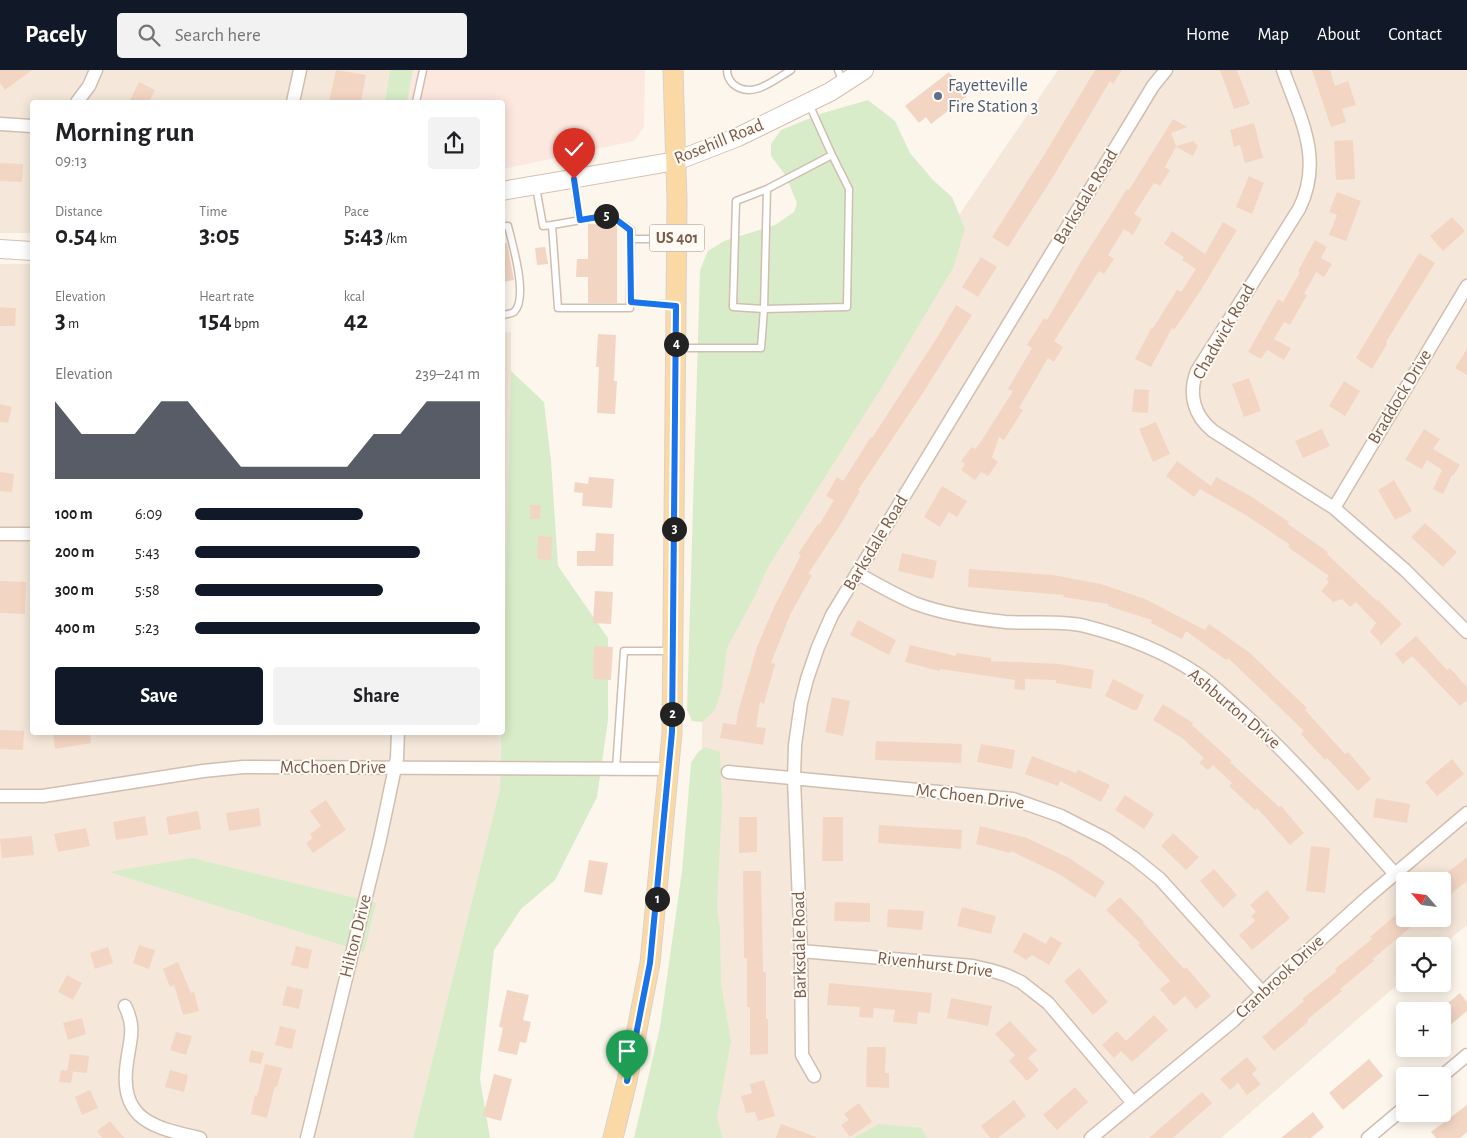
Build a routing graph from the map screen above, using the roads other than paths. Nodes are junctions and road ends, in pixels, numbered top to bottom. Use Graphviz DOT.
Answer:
graph roads {
  1 [pos="96,70"];
  2 [pos="300,70"];
  3 [pos="423,70"];
  4 [pos="673,70"];
  5 [pos="727,70"];
  6 [pos="791,70"];
  7 [pos="864,70"];
  8 [pos="1166,70"];
  9 [pos="1283,70"];
  10 [pos="841,76"];
  11 [pos="79,100"];
  12 [pos="293,100"];
  13 [pos="416,100"];
  14 [pos="808,103"];
  15 [pos="0,124"];
  16 [pos="30,126"];
  17 [pos="832,155"];
  18 [pos="676,161"];
  19 [pos="574,179"];
  20 [pos="536,185"];
  21 [pos="767,189"];
  22 [pos="505,190"];
  23 [pos="580,220"];
  24 [pos="552,225"];
  25 [pos="505,226"];
  26 [pos="631,239"];
  27 [pos="677,239"];
  28 [pos="0,250"];
  29 [pos="30,251"];
  30 [pos="734,280"];
  31 [pos="742,280"];
  32 [pos="1467,286"];
  33 [pos="631,302"];
  34 [pos="676,306"];
  35 [pos="764,309"];
  36 [pos="505,315"];
  37 [pos="676,348"];
  38 [pos="1334,508"];
  39 [pos="0,534"];
  40 [pos="30,534"];
  41 [pos="857,573"];
  42 [pos="1467,632"];
  43 [pos="673,651"];
  44 [pos="398,735"];
  45 [pos="395,768"];
  46 [pos="616,769"];
  47 [pos="669,769"];
  48 [pos="728,772"];
  49 [pos="794,779"];
  50 [pos="0,796"];
  51 [pos="1467,813"];
  52 [pos="1395,874"];
  53 [pos="801,951"];
  54 [pos="1262,992"];
  55 [pos="125,1006"];
  56 [pos="1467,1055"];
  57 [pos="1451,1068"];
  58 [pos="814,1076"];
  59 [pos="1133,1104"];
  60 [pos="1396,1115"];
  61 [pos="200,1138"];
  62 [pos="307,1138"];
  63 [pos="613,1138"];
  64 [pos="1091,1138"];
  65 [pos="1368,1138"];
  1 -- 11 [label="street"];
  2 -- 12 [label="street"];
  3 -- 13 [label="lane"];
  4 -- 18 [label="main road, US 401"];
  5 -- 6 [label="lane"];
  7 -- 10 [label="main road, Rosehill Road"];
  8 -- 41 [label="street, Barksdale Road"];
  9 -- 38 [label="street, Chadwick Road"];
  10 -- 14 [label="main road, Rosehill Road"];
  14 -- 17 [label="lane"];
  14 -- 18 [label="main road, Rosehill Road"];
  15 -- 16 [label="street"];
  17 -- 21 [label="lane"];
  17 -- 35 [label="lane"];
  18 -- 19 [label="main road, Rosehill Road"];
  18 -- 27 [label="main road, US 401"];
  19 -- 20 [label="main road, Rosehill Road"];
  19 -- 23 [label="lane"];
  20 -- 22 [label="main road, Rosehill Road"];
  20 -- 24 [label="lane"];
  21 -- 30 [label="lane"];
  21 -- 35 [label="lane"];
  23 -- 24 [label="lane"];
  23 -- 26 [label="lane"];
  24 -- 33 [label="lane"];
  25 -- 36 [label="lane"];
  26 -- 27 [label="lane"];
  26 -- 33 [label="lane"];
  27 -- 34 [label="main road, US 401"];
  28 -- 29 [label="main road"];
  30 -- 31 [label="lane"];
  30 -- 35 [label="lane"];
  32 -- 38 [label="street, Braddock Drive"];
  33 -- 34 [label="lane"];
  34 -- 37 [label="main road, US 401"];
  35 -- 37 [label="lane"];
  37 -- 43 [label="main road, US 401"];
  38 -- 42 [label="street, Chadwick Road"];
  39 -- 40 [label="street"];
  41 -- 49 [label="street, Barksdale Road"];
  41 -- 52 [label="street, Ashburton Drive"];
  43 -- 46 [label="lane"];
  43 -- 47 [label="main road, US 401"];
  44 -- 45 [label="street, Hilton Drive"];
  45 -- 46 [label="street, McChoen Drive"];
  45 -- 50 [label="street, McChoen Drive"];
  45 -- 62 [label="street, Hilton Drive"];
  46 -- 47 [label="street, McChoen Drive"];
  47 -- 63 [label="main road, US 401"];
  48 -- 49 [label="street, Mc Choen Drive"];
  49 -- 53 [label="street, Barksdale Road"];
  49 -- 54 [label="street, Mc Choen Drive"];
  51 -- 52 [label="street, Cranbrook Drive"];
  52 -- 54 [label="street, Cranbrook Drive"];
  53 -- 58 [label="street, Barksdale Road"];
  53 -- 59 [label="street, Rivenhurst Drive"];
  54 -- 59 [label="street, Cranbrook Drive"];
  55 -- 61 [label="street"];
  56 -- 57 [label="street"];
  59 -- 64 [label="street, Cranbrook Drive"];
  60 -- 65 [label="street"];
}
